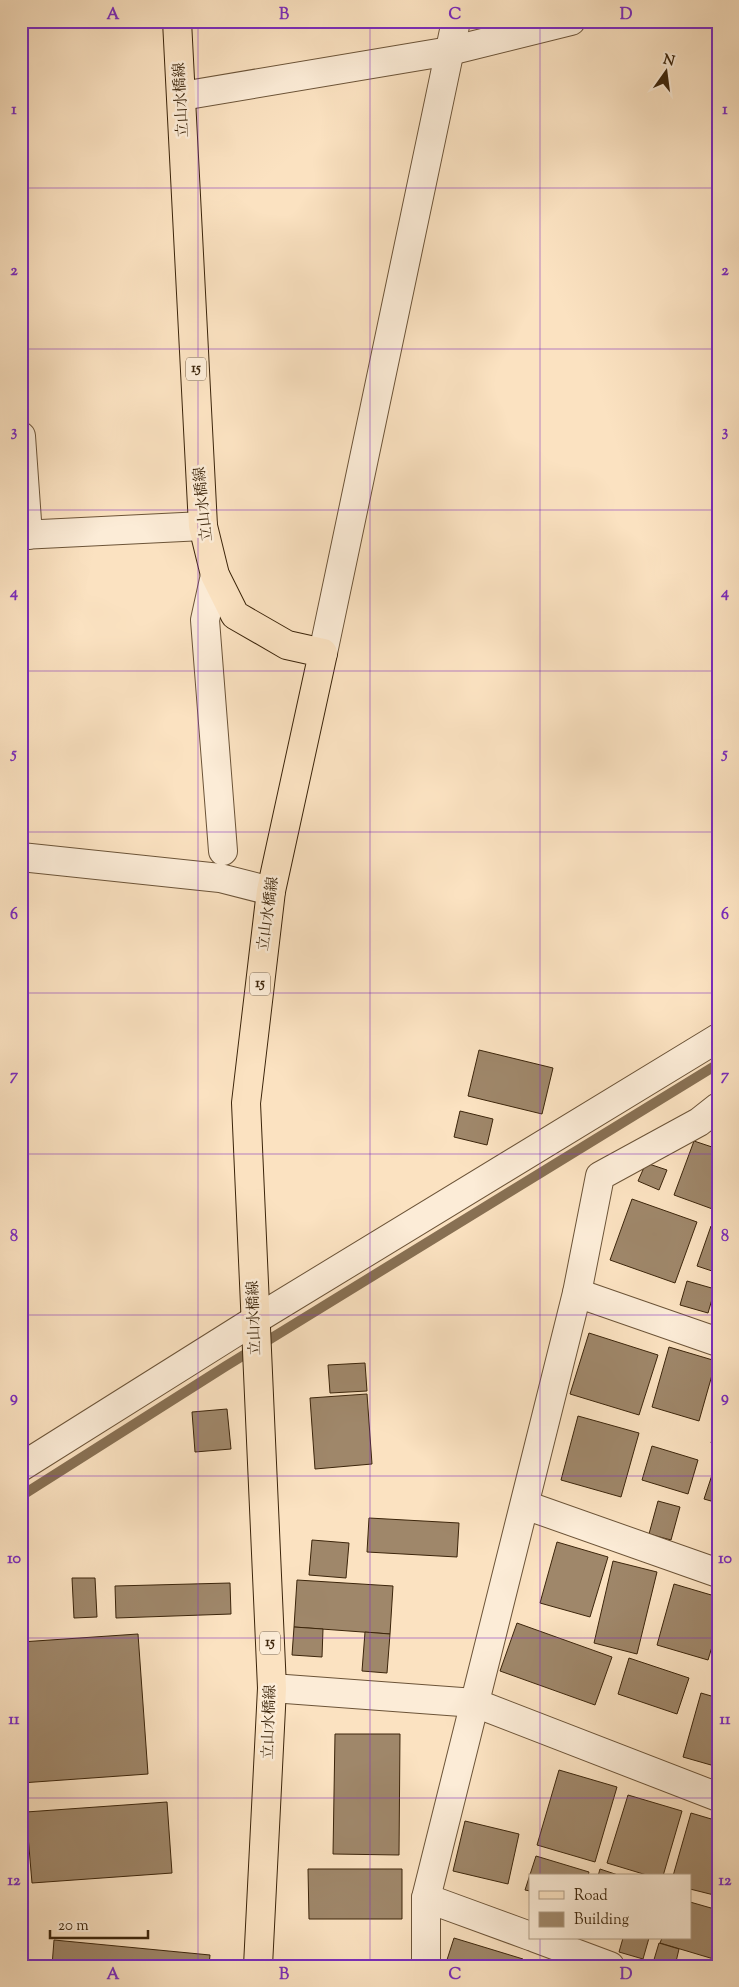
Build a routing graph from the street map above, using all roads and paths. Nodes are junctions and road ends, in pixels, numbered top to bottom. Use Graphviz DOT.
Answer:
graph roads {
  1 [pos="177,21"];
  2 [pos="456,21"];
  3 [pos="571,21"];
  4 [pos="450,51"];
  5 [pos="182,96"];
  6 [pos="21,436"];
  7 [pos="203,526"];
  8 [pos="25,535"];
  9 [pos="215,575"];
  10 [pos="323,653"];
  11 [pos="223,851"];
  12 [pos="21,857"];
  13 [pos="271,891"];
  14 [pos="718,1038"];
  15 [pos="711,1119"];
  16 [pos="577,1293"];
  17 [pos="255,1320"];
  18 [pos="718,1342"];
  19 [pos="21,1467"];
  20 [pos="525,1505"];
  21 [pos="718,1573"];
  22 [pos="272,1688"];
  23 [pos="475,1704"];
  24 [pos="718,1797"];
  25 [pos="426,1898"];
  26 [pos="529,1936"];
  27 [pos="540,1940"];
  28 [pos="258,1966"];
  29 [pos="426,1966"];
  30 [pos="610,1966"];
  1 -- 5 [label="main road, 立山水橋線 / 15"];
  2 -- 4 [label="street"];
  3 -- 4 [label="street"];
  4 -- 5 [label="street"];
  4 -- 10 [label="street"];
  5 -- 7 [label="main road, 立山水橋線 / 15"];
  6 -- 8 [label="street"];
  7 -- 8 [label="street"];
  7 -- 9 [label="main road, 立山水橋線 / 15"];
  9 -- 10 [label="main road, 立山水橋線 / 15"];
  9 -- 11 [label="street"];
  10 -- 13 [label="main road, 立山水橋線 / 15"];
  12 -- 13 [label="street"];
  13 -- 17 [label="main road, 立山水橋線 / 15"];
  14 -- 17 [label="street"];
  15 -- 16 [label="street"];
  16 -- 18 [label="street"];
  16 -- 20 [label="street"];
  17 -- 19 [label="street"];
  17 -- 22 [label="main road, 立山水橋線 / 15"];
  20 -- 21 [label="street"];
  20 -- 23 [label="street"];
  22 -- 23 [label="street"];
  22 -- 28 [label="main road, 立山水橋線 / 15"];
  23 -- 24 [label="street"];
  23 -- 25 [label="street"];
  25 -- 26 [label="street"];
  25 -- 29 [label="street"];
  27 -- 30 [label="street"];
}
